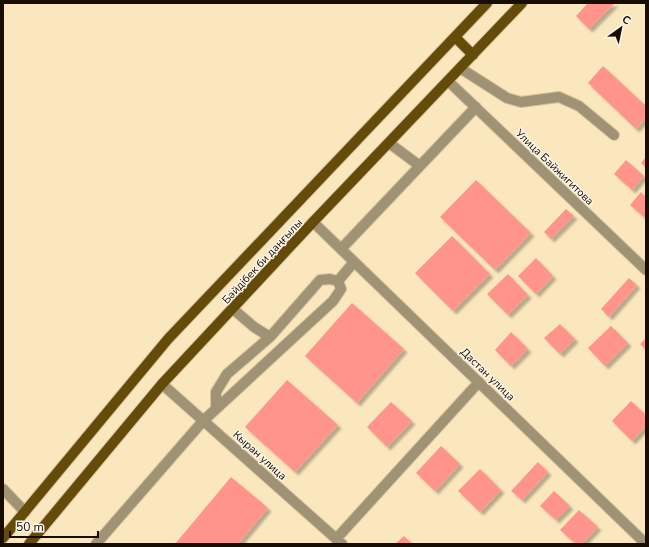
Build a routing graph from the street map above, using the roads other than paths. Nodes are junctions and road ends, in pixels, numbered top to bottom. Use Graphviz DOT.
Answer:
graph roads {
  1 [pos="487,3"];
  2 [pos="522,3"];
  3 [pos="455,37"];
  4 [pos="473,55"];
  5 [pos="460,68"];
  6 [pos="448,81"];
  7 [pos="476,107"];
  8 [pos="614,135"];
  9 [pos="389,144"];
  10 [pos="420,166"];
  11 [pos="313,222"];
  12 [pos="341,249"];
  13 [pos="354,262"];
  14 [pos="646,270"];
  15 [pos="338,281"];
  16 [pos="233,309"];
  17 [pos="270,337"];
  18 [pos="479,382"];
  19 [pos="162,384"];
  20 [pos="216,408"];
  21 [pos="203,420"];
  22 [pos="3,489"];
  23 [pos="25,512"];
  24 [pos="3,538"];
  25 [pos="339,541"];
  26 [pos="29,544"];
  27 [pos="96,544"];
  28 [pos="646,544"];
  1 -- 3 [label="main road, Бәйдібек би даңғылы"];
  2 -- 4 [label="main road, Бәйдібек би даңғылы"];
  3 -- 4 [label="main road"];
  3 -- 23 [label="main road, Бәйдібек би даңғылы"];
  4 -- 5 [label="main road, Бәйдібек би даңғылы"];
  5 -- 6 [label="main road, Бәйдібек би даңғылы"];
  5 -- 8 [label="street"];
  6 -- 7 [label="street, Улица Байжигитова"];
  6 -- 9 [label="main road, Бәйдібек би даңғылы"];
  7 -- 10 [label="street"];
  7 -- 14 [label="street, Улица Байжигитова"];
  9 -- 10 [label="street"];
  9 -- 11 [label="main road, Бәйдібек би даңғылы"];
  10 -- 12 [label="street"];
  11 -- 12 [label="street, Дастан улица"];
  11 -- 16 [label="main road, Бәйдібек би даңғылы"];
  12 -- 13 [label="street, Дастан улица"];
  13 -- 15 [label="street"];
  13 -- 18 [label="street, Дастан улица"];
  15 -- 17 [label="street"];
  15 -- 20 [label="street"];
  16 -- 17 [label="street"];
  16 -- 19 [label="main road, Бәйдібек би даңғылы"];
  17 -- 20 [label="street"];
  18 -- 25 [label="street"];
  18 -- 28 [label="street, Дастан улица"];
  19 -- 21 [label="street, Кыран улица"];
  19 -- 26 [label="main road, Бәйдібек би даңғылы"];
  20 -- 21 [label="street"];
  21 -- 25 [label="street, Кыран улица"];
  21 -- 27 [label="street"];
  22 -- 23 [label="street"];
  23 -- 24 [label="main road, Бәйдібек би даңғылы"];
}
